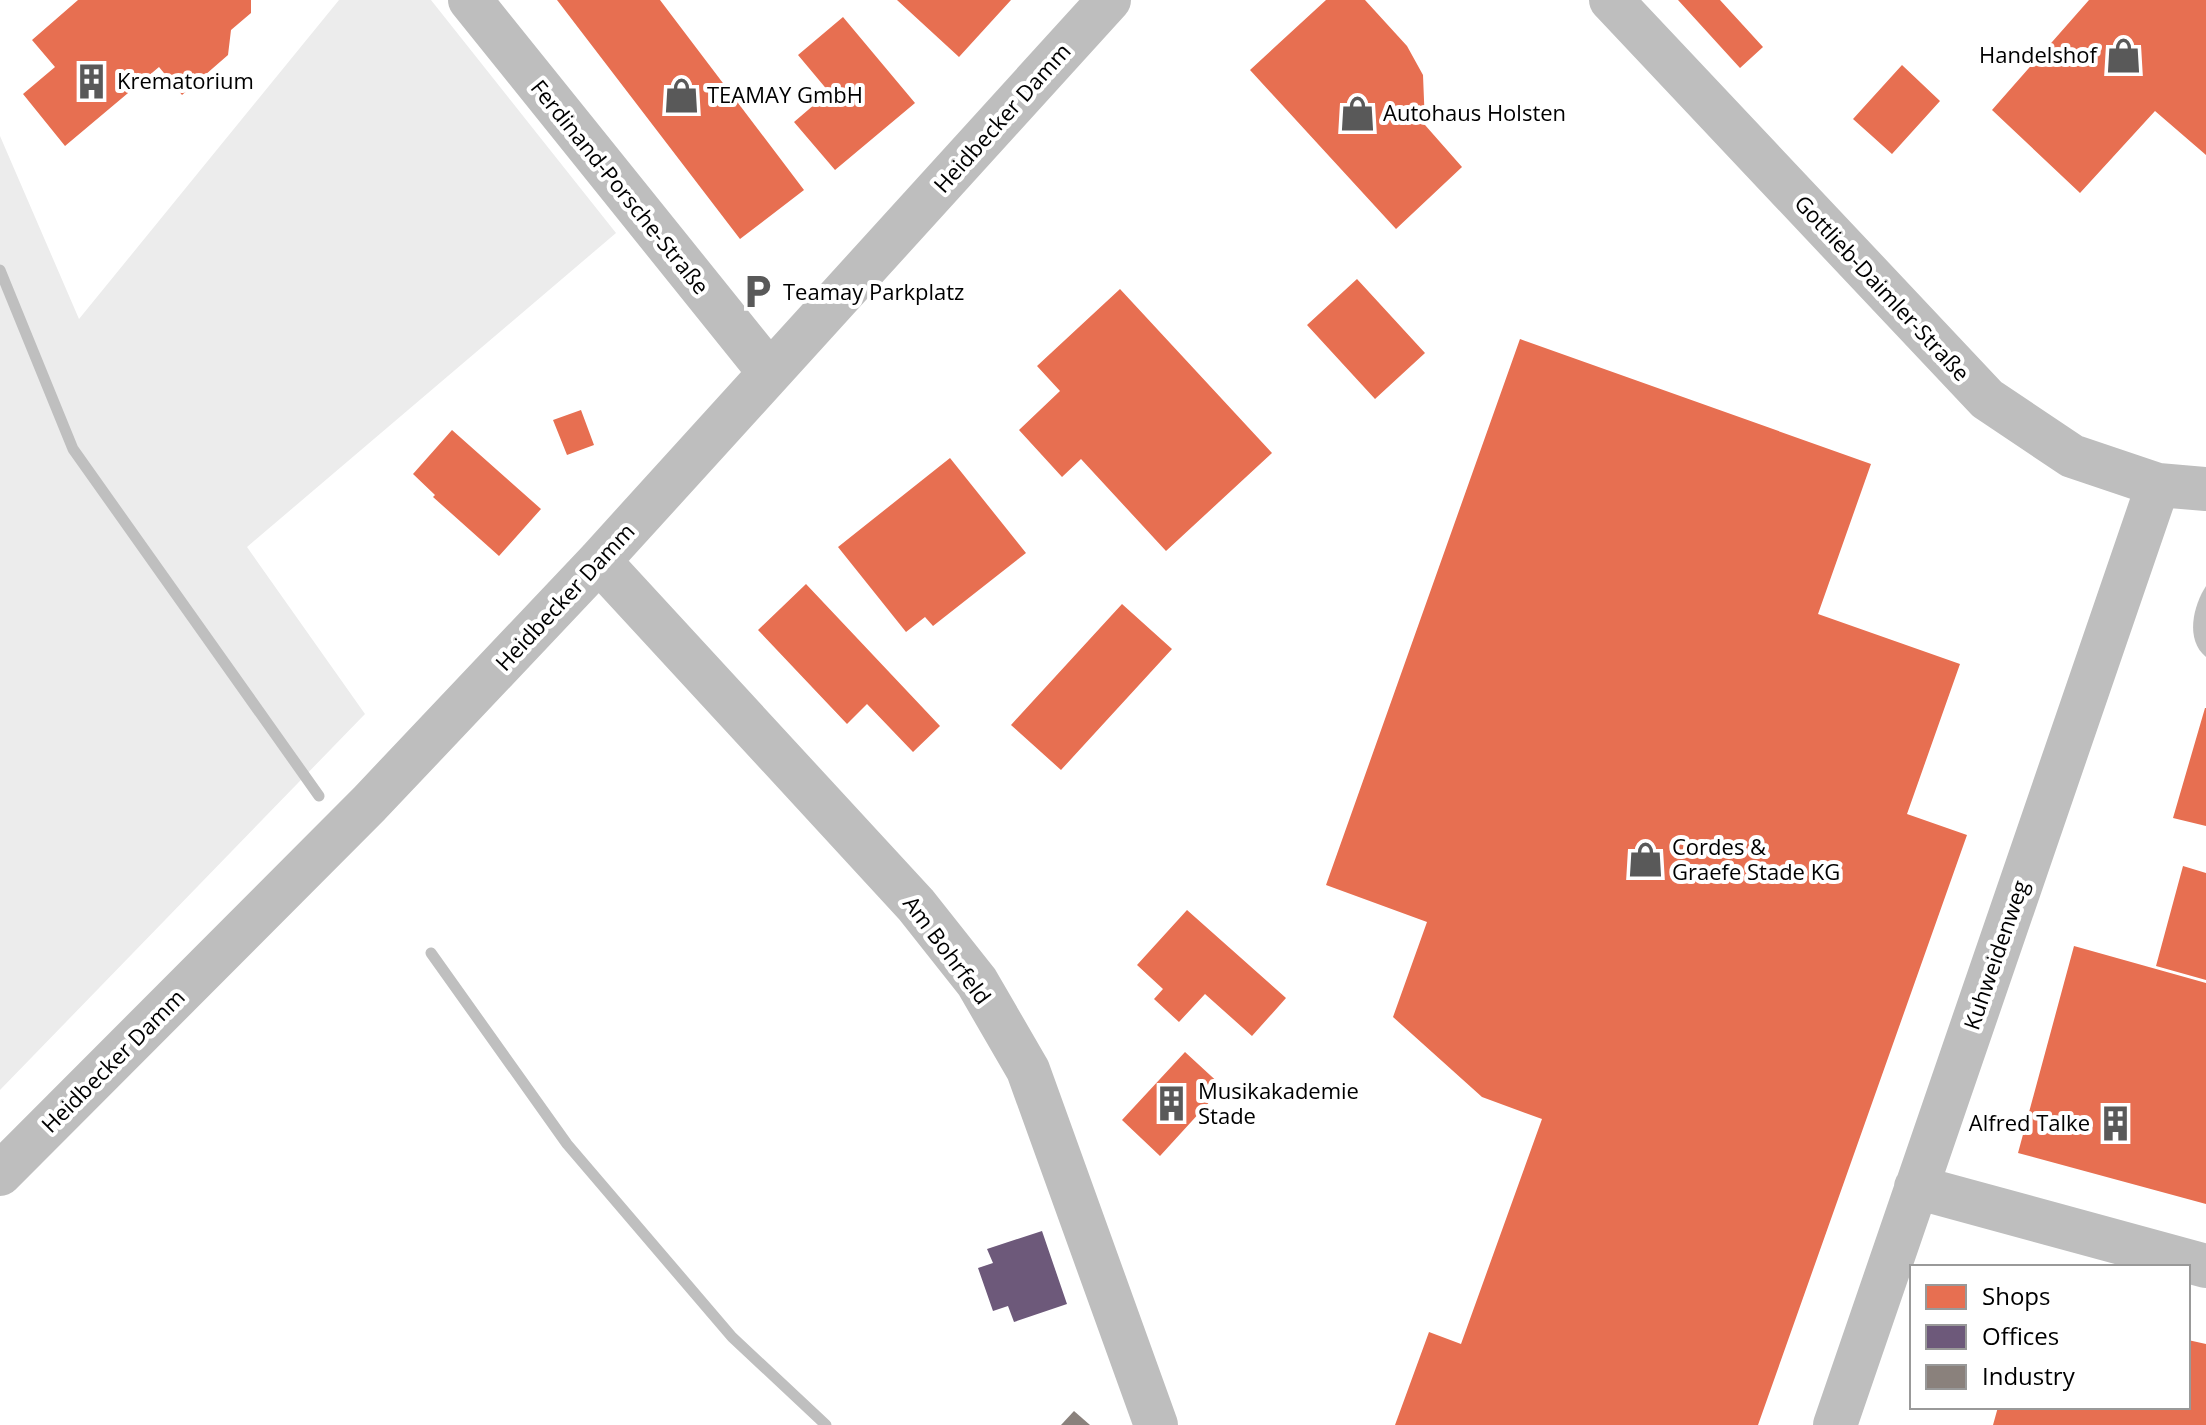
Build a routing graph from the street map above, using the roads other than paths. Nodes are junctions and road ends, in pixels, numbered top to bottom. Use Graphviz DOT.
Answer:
graph roads {
  1 [pos="470,0"];
  2 [pos="1109,0"];
  3 [pos="1611,0"];
  4 [pos="770,373"];
  5 [pos="2158,485"];
  6 [pos="2206,489"];
  7 [pos="599,561"];
  8 [pos="0,1174"];
  9 [pos="1916,1187"];
  10 [pos="2206,1266"];
  11 [pos="1156,1425"];
  12 [pos="1835,1425"];
  1 -- 4 [label="street, Ferdinand-Porsche-Straße"];
  2 -- 4 [label="street, Heidbecker Damm"];
  3 -- 5 [label="street, Gottlieb-Daimler-Straße"];
  4 -- 7 [label="street, Heidbecker Damm"];
  5 -- 6 [label="street, Gottlieb-Daimler-Straße"];
  5 -- 9 [label="street, Kuhweidenweg"];
  7 -- 8 [label="street, Heidbecker Damm"];
  7 -- 11 [label="street, Am Bohrfeld"];
  9 -- 10 [label="street"];
  9 -- 12 [label="street, Kuhweidenweg"];
}
